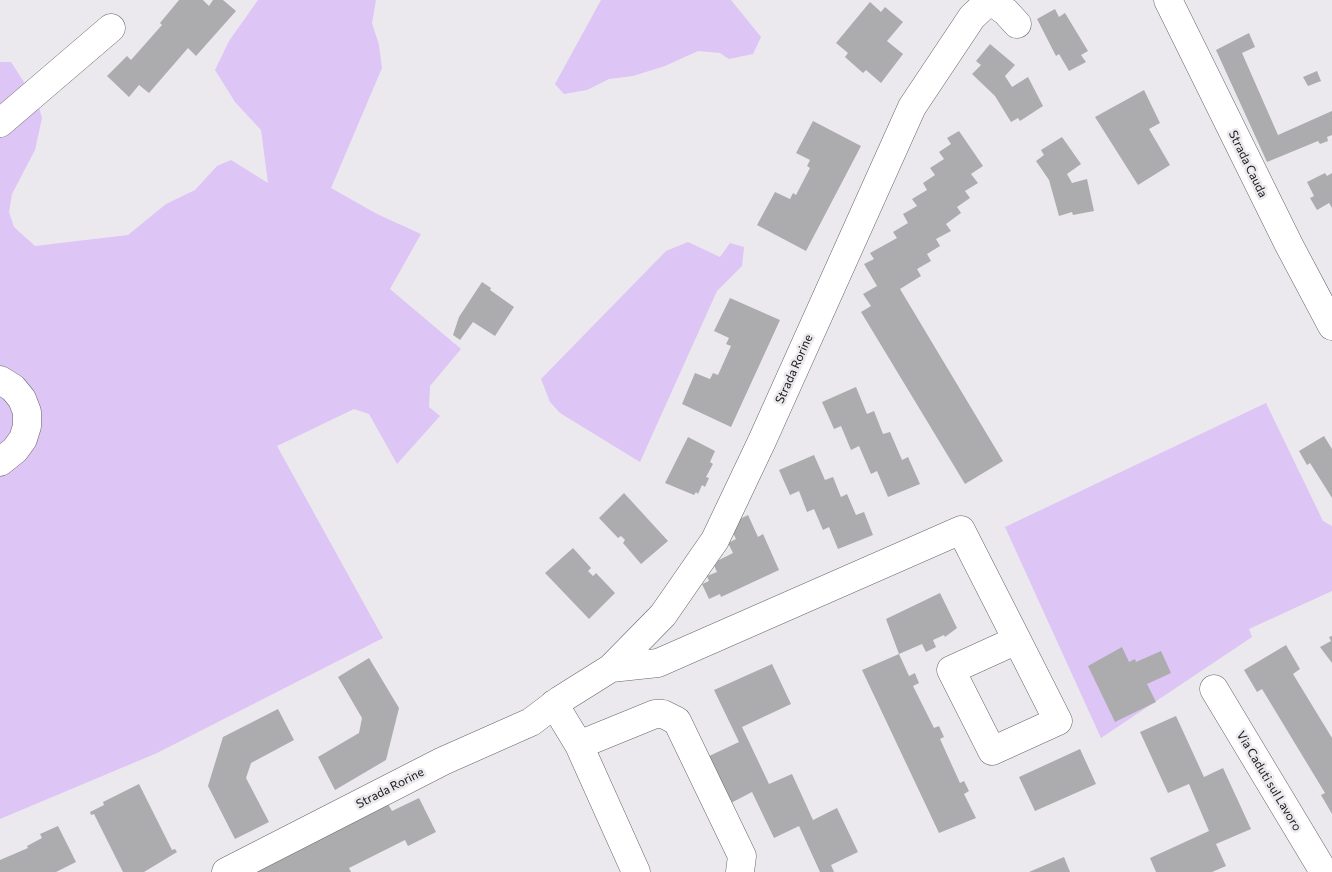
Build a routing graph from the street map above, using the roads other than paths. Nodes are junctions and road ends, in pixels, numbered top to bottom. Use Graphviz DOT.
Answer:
graph roads {
  1 [pos="1168,0"];
  2 [pos="1017,24"];
  3 [pos="111,28"];
  4 [pos="0,123"];
  5 [pos="1332,326"];
  6 [pos="0,380"];
  7 [pos="0,462"];
  8 [pos="1017,640"];
  9 [pos="610,668"];
  10 [pos="1214,689"];
  11 [pos="554,704"];
  12 [pos="580,745"];
  13 [pos="226,872"];
  14 [pos="636,872"];
  15 [pos="740,872"];
  16 [pos="1324,872"];
  1 -- 5 [label="street, Strada Cauda"];
  2 -- 9 [label="street, Strada Rorine"];
  3 -- 4 [label="street"];
  6 -- 7 [label="street"];
  8 -- 9 [label="street"];
  9 -- 11 [label="street, Strada Rorine"];
  10 -- 16 [label="street, Via Caduti sul Lavoro"];
  11 -- 12 [label="street"];
  11 -- 13 [label="street, Strada Rorine"];
  12 -- 14 [label="street"];
  12 -- 15 [label="street"];
}
